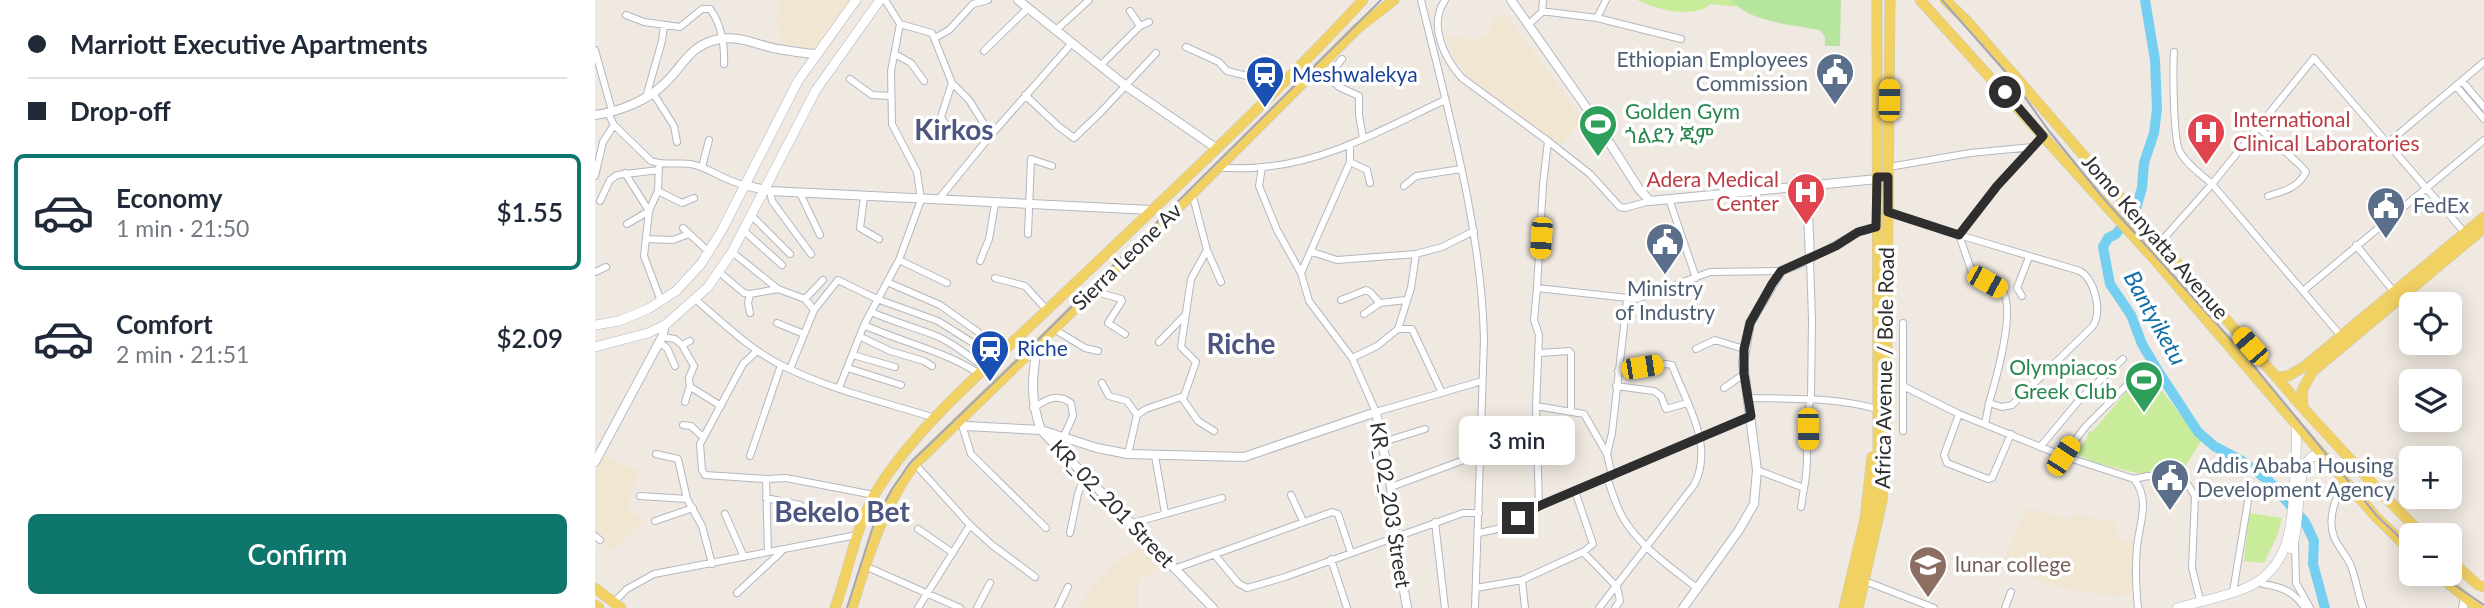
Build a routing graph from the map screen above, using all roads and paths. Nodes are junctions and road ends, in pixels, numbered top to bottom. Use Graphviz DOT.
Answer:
graph roads {
  1 [pos="698,0"];
  2 [pos="856,0"];
  3 [pos="882,0"];
  4 [pos="988,0"];
  5 [pos="1018,0"];
  6 [pos="1089,0"];
  7 [pos="1363,0"];
  8 [pos="1394,0"];
  9 [pos="1445,0"];
  10 [pos="1511,0"];
  11 [pos="1543,0"];
  12 [pos="1606,0"];
  13 [pos="1877,0"];
  14 [pos="1890,0"];
  15 [pos="1920,0"];
  16 [pos="1945,0"];
  17 [pos="1422,1"];
  18 [pos="1028,8"];
  19 [pos="702,9"];
  20 [pos="1130,11"];
  21 [pos="1542,12"];
  22 [pos="626,15"];
  23 [pos="1597,18"];
  24 [pos="1149,22"];
  25 [pos="899,24"];
  26 [pos="1529,24"];
  27 [pos="664,25"];
  28 [pos="1140,26"];
  29 [pos="1056,30"];
  30 [pos="722,38"];
  31 [pos="935,38"];
  32 [pos="1681,39"];
  33 [pos="1072,43"];
  34 [pos="1186,47"];
  35 [pos="595,50"];
  36 [pos="984,51"];
  37 [pos="2173,52"];
  38 [pos="1156,53"];
  39 [pos="815,54"];
  40 [pos="895,54"];
  41 [pos="1342,59"];
  42 [pos="2484,62"];
  43 [pos="724,64"];
  44 [pos="1100,66"];
  45 [pos="597,67"];
  46 [pos="1877,74"];
  47 [pos="1890,75"];
  48 [pos="850,79"];
  49 [pos="924,82"];
  50 [pos="952,83"];
  51 [pos="2459,83"];
  52 [pos="1280,84"];
  53 [pos="1126,86"];
  54 [pos="649,95"];
  55 [pos="1024,95"];
  56 [pos="890,96"];
  57 [pos="1445,100"];
  58 [pos="2484,107"];
  59 [pos="610,112"];
  60 [pos="595,115"];
  61 [pos="2484,118"];
  62 [pos="614,125"];
  63 [pos="2258,127"];
  64 [pos="952,135"];
  65 [pos="991,135"];
  66 [pos="2043,136"];
  67 [pos="1363,138"];
  68 [pos="709,140"];
  69 [pos="2484,140"];
  70 [pos="1548,141"];
  71 [pos="677,142"];
  72 [pos="2389,142"];
  73 [pos="1350,145"];
  74 [pos="2033,147"];
  75 [pos="1216,148"];
  76 [pos="1350,162"];
  77 [pos="1052,166"];
  78 [pos="659,167"];
  79 [pos="702,167"];
  80 [pos="1262,167"];
  81 [pos="1217,168"];
  82 [pos="1461,169"];
  83 [pos="1889,172"];
  84 [pos="625,173"];
  85 [pos="595,176"];
  86 [pos="1877,177"];
  87 [pos="1370,183"];
  88 [pos="2212,184"];
  89 [pos="744,186"];
  90 [pos="1404,186"];
  91 [pos="1807,186"];
  92 [pos="2427,188"];
  93 [pos="658,191"];
  94 [pos="767,191"];
  95 [pos="800,193"];
  96 [pos="1192,193"];
  97 [pos="2268,196"];
  98 [pos="864,197"];
  99 [pos="694,198"];
  100 [pos="1669,198"];
  101 [pos="921,200"];
  102 [pos="938,200"];
  103 [pos="600,201"];
  104 [pos="1650,201"];
  105 [pos="995,204"];
  106 [pos="1030,206"];
  107 [pos="1151,210"];
  108 [pos="649,211"];
  109 [pos="1888,212"];
  110 [pos="751,215"];
  111 [pos="2483,222"];
  112 [pos="627,224"];
  113 [pos="1876,227"];
  114 [pos="743,230"];
  115 [pos="1474,231"];
  116 [pos="2465,233"];
  117 [pos="1028,234"];
  118 [pos="820,235"];
  119 [pos="1959,235"];
  120 [pos="647,239"];
  121 [pos="879,239"];
  122 [pos="2161,244"];
  123 [pos="2357,246"];
  124 [pos="1207,250"];
  125 [pos="709,252"];
  126 [pos="732,252"];
  127 [pos="1312,252"];
  128 [pos="790,254"];
  129 [pos="811,254"];
  130 [pos="1416,254"];
  131 [pos="2150,254"];
  132 [pos="2029,257"];
  133 [pos="1809,259"];
  134 [pos="899,260"];
  135 [pos="980,261"];
  136 [pos="782,265"];
  137 [pos="605,267"];
  138 [pos="1781,271"];
  139 [pos="595,272"];
  140 [pos="719,272"];
  141 [pos="1301,273"];
  142 [pos="995,278"];
  143 [pos="1696,278"];
  144 [pos="824,280"];
  145 [pos="887,282"];
  146 [pos="1221,282"];
  147 [pos="947,283"];
  148 [pos="1537,288"];
  149 [pos="778,289"];
  150 [pos="2303,290"];
  151 [pos="1093,291"];
  152 [pos="2395,293"];
  153 [pos="750,295"];
  154 [pos="2022,296"];
  155 [pos="695,299"];
  156 [pos="805,299"];
  157 [pos="877,299"];
  158 [pos="1627,299"];
  159 [pos="1341,300"];
  160 [pos="1406,300"];
  161 [pos="661,301"];
  162 [pos="1380,303"];
  163 [pos="814,310"];
  164 [pos="1047,310"];
  165 [pos="871,312"];
  166 [pos="750,313"];
  167 [pos="1186,314"];
  168 [pos="1364,314"];
  169 [pos="777,323"];
  170 [pos="1903,323"];
  171 [pos="665,325"];
  172 [pos="864,325"];
  173 [pos="2361,325"];
  174 [pos="595,326"];
  175 [pos="1054,329"];
  176 [pos="1398,329"];
  177 [pos="648,333"];
  178 [pos="804,334"];
  179 [pos="1125,334"];
  180 [pos="2341,336"];
  181 [pos="861,337"];
  182 [pos="660,341"];
  183 [pos="689,341"];
  184 [pos="1159,342"];
  185 [pos="995,344"];
  186 [pos="595,345"];
  187 [pos="682,345"];
  188 [pos="1037,346"];
  189 [pos="1696,349"];
  190 [pos="1744,349"];
  191 [pos="757,351"];
  192 [pos="1098,351"];
  193 [pos="989,353"];
  194 [pos="1538,353"];
  195 [pos="853,355"];
  196 [pos="1352,358"];
  197 [pos="2123,359"];
  198 [pos="781,365"];
  199 [pos="982,365"];
  200 [pos="675,366"];
  201 [pos="932,366"];
  202 [pos="895,367"];
  203 [pos="848,368"];
  204 [pos="2144,368"];
  205 [pos="790,369"];
  206 [pos="2309,369"];
  207 [pos="975,371"];
  208 [pos="1618,371"];
  209 [pos="1744,374"];
  210 [pos="2277,377"];
  211 [pos="1482,381"];
  212 [pos="1102,383"];
  213 [pos="901,385"];
  214 [pos="1616,386"];
  215 [pos="1903,386"];
  216 [pos="690,388"];
  217 [pos="839,388"];
  218 [pos="1724,388"];
  219 [pos="1442,393"];
  220 [pos="1882,394"];
  221 [pos="1182,397"];
  222 [pos="1748,398"];
  223 [pos="1811,398"];
  224 [pos="685,402"];
  225 [pos="1687,403"];
  226 [pos="1989,403"];
  227 [pos="721,406"];
  228 [pos="1535,407"];
  229 [pos="1033,408"];
  230 [pos="2303,408"];
  231 [pos="1877,409"];
  232 [pos="1376,412"];
  233 [pos="1571,412"];
  234 [pos="1959,414"];
  235 [pos="1137,415"];
  236 [pos="1751,416"];
  237 [pos="936,418"];
  238 [pos="2296,423"];
  239 [pos="959,424"];
  240 [pos="1985,424"];
  241 [pos="683,425"];
  242 [pos="1882,426"];
  243 [pos="1425,429"];
  244 [pos="1041,430"];
  245 [pos="1214,430"];
  246 [pos="1903,431"];
  247 [pos="2011,434"];
  248 [pos="1064,436"];
  249 [pos="703,437"];
  250 [pos="1699,438"];
  251 [pos="1383,442"];
  252 [pos="2040,447"];
  253 [pos="656,454"];
  254 [pos="1128,454"];
  255 [pos="1480,454"];
  256 [pos="1607,454"];
  257 [pos="750,456"];
  258 [pos="1155,456"];
  259 [pos="2063,456"];
  260 [pos="2327,458"];
  261 [pos="595,462"];
  262 [pos="915,464"];
  263 [pos="1758,470"];
  264 [pos="1086,474"];
  265 [pos="1609,477"];
  266 [pos="766,479"];
  267 [pos="2134,479"];
  268 [pos="2346,480"];
  269 [pos="1391,487"];
  270 [pos="1804,488"];
  271 [pos="2297,488"];
  272 [pos="1575,491"];
  273 [pos="874,495"];
  274 [pos="1291,495"];
  275 [pos="640,496"];
  276 [pos="766,498"];
  277 [pos="1222,498"];
  278 [pos="687,499"];
  279 [pos="2248,500"];
  280 [pos="800,505"];
  281 [pos="1539,506"];
  282 [pos="1801,507"];
  283 [pos="693,508"];
  284 [pos="1165,513"];
  285 [pos="1479,513"];
  286 [pos="725,514"];
  287 [pos="655,521"];
  288 [pos="1303,521"];
  289 [pos="1435,522"];
  290 [pos="1133,523"];
  291 [pos="2411,523"];
  292 [pos="970,525"];
  293 [pos="918,528"];
  294 [pos="1046,528"];
  295 [pos="1070,533"];
  296 [pos="1479,533"];
  297 [pos="2293,534"];
  298 [pos="857,535"];
  299 [pos="1395,538"];
  300 [pos="2399,539"];
  301 [pos="1648,547"];
  302 [pos="782,551"];
  303 [pos="768,552"];
  304 [pos="1583,552"];
  305 [pos="953,553"];
  306 [pos="1351,553"];
  307 [pos="1214,554"];
  308 [pos="744,557"];
  309 [pos="1331,559"];
  310 [pos="712,564"];
  311 [pos="865,566"];
  312 [pos="1174,569"];
  313 [pos="2462,570"];
  314 [pos="1035,578"];
  315 [pos="1523,580"];
  316 [pos="990,583"];
  317 [pos="1870,583"];
  318 [pos="2263,584"];
  319 [pos="2451,586"];
  320 [pos="1068,587"];
  321 [pos="1616,587"];
  322 [pos="2482,587"];
  323 [pos="595,588"];
  324 [pos="1476,589"];
  325 [pos="1698,589"];
  326 [pos="2011,592"];
  327 [pos="2233,592"];
  328 [pos="737,593"];
  329 [pos="928,593"];
  330 [pos="595,596"];
  331 [pos="2472,605"];
  332 [pos="616,606"];
  333 [pos="2199,606"];
  334 [pos="835,608"];
  335 [pos="852,608"];
  336 [pos="918,608"];
  337 [pos="960,608"];
  338 [pos="977,608"];
  339 [pos="1058,608"];
  340 [pos="1213,608"];
  341 [pos="1347,608"];
  342 [pos="1406,608"];
  343 [pos="1445,608"];
  344 [pos="1475,608"];
  345 [pos="1525,608"];
  346 [pos="1599,608"];
  347 [pos="1615,608"];
  348 [pos="1683,608"];
  349 [pos="1844,608"];
  350 [pos="1851,608"];
  351 [pos="1858,608"];
  352 [pos="1864,608"];
  353 [pos="1934,608"];
  354 [pos="2005,608"];
  355 [pos="2138,608"];
  356 [pos="2177,608"];
  357 [pos="2307,608"];
  358 [pos="2363,608"];
  1 -- 19 [label="street"];
  2 -- 39 [label="main road"];
  3 -- 25 [label="street"];
  3 -- 94 [label="main road"];
  4 -- 31 [label="street"];
  5 -- 18 [label="street"];
  6 -- 29 [label="street"];
  7 -- 52 [label="main road, Sierra Leone Av"];
  8 -- 81 [label="main road, Sierra Leone Av"];
  9 -- 70 [label="street"];
  10 -- 26 [label="street"];
  11 -- 21 [label="street"];
  12 -- 23 [label="street"];
  13 -- 46 [label="main road, Africa Avenue / Bole Road"];
  14 -- 47 [label="main road, Africa Avenue / Bole Road"];
  15 -- 66 [label="main road, Jomo Kenyatta Avenue"];
  16 -- 122 [label="main road, Jomo Kenyatta Avenue"];
  17 -- 57 [label="street"];
  18 -- 29 [label="street"];
  18 -- 36 [label="street"];
  19 -- 27 [label="street"];
  19 -- 30 [label="street"];
  20 -- 28 [label="street"];
  21 -- 23 [label="street"];
  21 -- 26 [label="street"];
  22 -- 27 [label="street"];
  23 -- 32 [label="street"];
  24 -- 28 [label="street"];
  25 -- 31 [label="street"];
  25 -- 40 [label="street"];
  26 -- 104 [label="street"];
  27 -- 54 [label="street"];
  28 -- 44 [label="street"];
  29 -- 33 [label="street"];
  30 -- 39 [label="street"];
  30 -- 43 [label="street"];
  30 -- 54 [label="street"];
  31 -- 50 [label="street"];
  33 -- 44 [label="street"];
  33 -- 55 [label="street"];
  34 -- 52 [label="street"];
  35 -- 45 [label="street"];
  37 -- 88 [label="street"];
  38 -- 53 [label="street"];
  39 -- 89 [label="main road"];
  40 -- 49 [label="street"];
  40 -- 56 [label="street"];
  41 -- 67 [label="street"];
  42 -- 51 [label="street"];
  44 -- 53 [label="street"];
  45 -- 59 [label="street"];
  46 -- 47 [label="main road"];
  46 -- 86 [label="main road, Africa Avenue / Bole Road"];
  47 -- 83 [label="main road, Africa Avenue / Bole Road"];
  48 -- 56 [label="street"];
  50 -- 64 [label="street"];
  50 -- 65 [label="street"];
  51 -- 58 [label="street"];
  51 -- 61 [label="street"];
  51 -- 72 [label="street"];
  52 -- 75 [label="main road, Sierra Leone Av"];
  53 -- 55 [label="street"];
  53 -- 75 [label="street"];
  54 -- 59 [label="street"];
  54 -- 71 [label="street"];
  55 -- 65 [label="street"];
  56 -- 101 [label="street"];
  57 -- 67 [label="street"];
  57 -- 82 [label="street"];
  59 -- 60 [label="street"];
  59 -- 62 [label="street"];
  62 -- 78 [label="street"];
  62 -- 85 [label="street"];
  63 -- 72 [label="street"];
  63 -- 88 [label="street"];
  63 -- 97 [label="street"];
  65 -- 102 [label="street"];
  66 -- 74 [label="street"];
  66 -- 131 [label="main road, Jomo Kenyatta Avenue"];
  67 -- 73 [label="street"];
  68 -- 79 [label="street"];
  69 -- 92 [label="street"];
  70 -- 104 [label="street"];
  70 -- 148 [label="street"];
  72 -- 92 [label="street"];
  73 -- 76 [label="street"];
  73 -- 80 [label="street"];
  74 -- 83 [label="street"];
  74 -- 119 [label="street"];
  75 -- 107 [label="main road, Sierra Leone Av"];
  76 -- 87 [label="street"];
  76 -- 127 [label="street"];
  77 -- 106 [label="street"];
  78 -- 79 [label="street"];
  78 -- 84 [label="street"];
  78 -- 93 [label="street"];
  79 -- 89 [label="street"];
  80 -- 81 [label="street"];
  80 -- 141 [label="street"];
  81 -- 96 [label="main road, Sierra Leone Av"];
  82 -- 90 [label="street"];
  82 -- 115 [label="street"];
  83 -- 86 [label="street"];
  83 -- 109 [label="main road, Africa Avenue / Bole Road"];
  84 -- 103 [label="street"];
  84 -- 108 [label="street"];
  86 -- 91 [label="street"];
  86 -- 113 [label="main road, Africa Avenue / Bole Road"];
  88 -- 122 [label="street"];
  88 -- 150 [label="street"];
  89 -- 94 [label="street"];
  89 -- 125 [label="main road"];
  91 -- 100 [label="street"];
  91 -- 133 [label="street"];
  92 -- 116 [label="street"];
  92 -- 123 [label="street"];
  93 -- 99 [label="street"];
  93 -- 108 [label="street"];
  94 -- 95 [label="street"];
  94 -- 110 [label="main road"];
  94 -- 129 [label="street"];
  95 -- 98 [label="street"];
  95 -- 118 [label="street"];
  96 -- 124 [label="street"];
  96 -- 151 [label="main road, Sierra Leone Av"];
  98 -- 101 [label="street"];
  98 -- 121 [label="street"];
  100 -- 104 [label="street"];
  100 -- 143 [label="street"];
  101 -- 102 [label="street"];
  101 -- 134 [label="street"];
  102 -- 105 [label="street"];
  105 -- 106 [label="street"];
  105 -- 135 [label="street"];
  106 -- 107 [label="street"];
  106 -- 117 [label="street"];
  107 -- 164 [label="main road, Sierra Leone Av"];
  108 -- 112 [label="street"];
  108 -- 120 [label="street"];
  109 -- 119 [label="street"];
  109 -- 220 [label="main road, Africa Avenue / Bole Road"];
  110 -- 114 [label="main road"];
  110 -- 128 [label="street"];
  111 -- 116 [label="main road"];
  111 -- 173 [label="main road"];
  113 -- 133 [label="street"];
  113 -- 220 [label="main road, Africa Avenue / Bole Road"];
  114 -- 126 [label="main road"];
  114 -- 136 [label="street"];
  115 -- 130 [label="street"];
  115 -- 211 [label="street"];
  116 -- 152 [label="main road"];
  119 -- 132 [label="street"];
  119 -- 226 [label="street"];
  120 -- 125 [label="street"];
  120 -- 161 [label="street"];
  122 -- 131 [label="street"];
  122 -- 210 [label="main road, Jomo Kenyatta Avenue"];
  123 -- 150 [label="street"];
  123 -- 152 [label="street"];
  124 -- 146 [label="street"];
  124 -- 167 [label="street"];
  125 -- 161 [label="main road"];
  126 -- 140 [label="main road"];
  126 -- 149 [label="street"];
  127 -- 130 [label="street"];
  127 -- 141 [label="street"];
  130 -- 160 [label="street"];
  131 -- 238 [label="main road, Jomo Kenyatta Avenue"];
  132 -- 154 [label="street"];
  132 -- 226 [label="street"];
  133 -- 138 [label="street"];
  133 -- 223 [label="street"];
  134 -- 145 [label="street"];
  134 -- 147 [label="street"];
  137 -- 139 [label="street"];
  138 -- 143 [label="street"];
  138 -- 190 [label="street"];
  140 -- 153 [label="street"];
  140 -- 155 [label="main road"];
  141 -- 196 [label="street"];
  142 -- 164 [label="street"];
  143 -- 158 [label="street"];
  144 -- 156 [label="street"];
  145 -- 157 [label="street"];
  145 -- 185 [label="street"];
  148 -- 158 [label="street"];
  148 -- 194 [label="street"];
  149 -- 153 [label="street"];
  149 -- 156 [label="street"];
  150 -- 180 [label="street"];
  151 -- 175 [label="main road, Sierra Leone Av"];
  151 -- 179 [label="street"];
  152 -- 173 [label="main road"];
  153 -- 166 [label="street"];
  155 -- 171 [label="main road"];
  155 -- 191 [label="street"];
  156 -- 163 [label="street"];
  157 -- 163 [label="street"];
  157 -- 165 [label="street"];
  157 -- 193 [label="street"];
  158 -- 208 [label="street"];
  159 -- 162 [label="street"];
  160 -- 162 [label="street"];
  160 -- 176 [label="street"];
  161 -- 174 [label="main road"];
  162 -- 168 [label="street"];
  163 -- 178 [label="street"];
  164 -- 237 [label="main road, Sierra Leone Av"];
  165 -- 172 [label="street"];
  165 -- 199 [label="street"];
  167 -- 184 [label="street"];
  167 -- 221 [label="street"];
  169 -- 178 [label="street"];
  170 -- 215 [label="street"];
  171 -- 177 [label="main road"];
  171 -- 182 [label="street"];
  172 -- 181 [label="street"];
  172 -- 207 [label="street"];
  173 -- 180 [label="main road"];
  173 -- 206 [label="main road"];
  175 -- 188 [label="main road, Sierra Leone Av"];
  175 -- 192 [label="street"];
  176 -- 196 [label="street"];
  176 -- 219 [label="street"];
  177 -- 182 [label="street"];
  177 -- 186 [label="main road"];
  178 -- 205 [label="street"];
  180 -- 206 [label="main road"];
  181 -- 195 [label="street"];
  181 -- 201 [label="street"];
  182 -- 187 [label="street"];
  182 -- 200 [label="street"];
  182 -- 261 [label="street"];
  183 -- 187 [label="street"];
  187 -- 216 [label="street"];
  188 -- 229 [label="street, KR_02_201 Street"];
  188 -- 239 [label="main road, Sierra Leone Av"];
  189 -- 190 [label="street"];
  190 -- 209 [label="street"];
  191 -- 198 [label="street"];
  191 -- 227 [label="street"];
  194 -- 228 [label="street"];
  194 -- 233 [label="street"];
  195 -- 202 [label="street"];
  195 -- 203 [label="street"];
  196 -- 232 [label="street"];
  197 -- 252 [label="street"];
  198 -- 205 [label="street"];
  198 -- 257 [label="street"];
  203 -- 213 [label="street"];
  203 -- 217 [label="street"];
  204 -- 259 [label="street"];
  205 -- 217 [label="street"];
  206 -- 210 [label="main road"];
  206 -- 230 [label="main road"];
  208 -- 214 [label="street"];
  208 -- 225 [label="street"];
  209 -- 218 [label="street"];
  209 -- 222 [label="street"];
  210 -- 230 [label="main road, Jomo Kenyatta Avenue"];
  211 -- 219 [label="street"];
  211 -- 255 [label="street"];
  212 -- 235 [label="street"];
  214 -- 225 [label="street"];
  214 -- 256 [label="street"];
  215 -- 234 [label="street"];
  215 -- 246 [label="street"];
  216 -- 224 [label="street"];
  216 -- 227 [label="street"];
  217 -- 237 [label="street"];
  219 -- 232 [label="street"];
  220 -- 231 [label="main road, Africa Avenue / Bole Road"];
  220 -- 242 [label="main road, Africa Avenue / Bole Road"];
  221 -- 235 [label="street"];
  221 -- 245 [label="street"];
  222 -- 223 [label="street"];
  222 -- 236 [label="street"];
  223 -- 231 [label="street"];
  223 -- 270 [label="street"];
  225 -- 250 [label="street"];
  226 -- 240 [label="street"];
  227 -- 249 [label="street"];
  228 -- 233 [label="street"];
  228 -- 281 [label="street"];
  229 -- 244 [label="street, KR_02_201 Street"];
  229 -- 248 [label="street"];
  230 -- 291 [label="main road, Jomo Kenyatta Avenue"];
  231 -- 242 [label="main road, Africa Avenue / Bole Road"];
  232 -- 251 [label="street, KR_02_203 Street"];
  232 -- 258 [label="street, KR_02_203 Street"];
  233 -- 256 [label="street"];
  234 -- 240 [label="street"];
  234 -- 247 [label="street"];
  235 -- 254 [label="street"];
  236 -- 250 [label="street"];
  236 -- 263 [label="street"];
  237 -- 273 [label="main road, Sierra Leone Av"];
  238 -- 260 [label="main road, Jomo Kenyatta Avenue"];
  238 -- 271 [label="main road"];
  239 -- 244 [label="street, KR_02_203 Street"];
  239 -- 262 [label="main road, Sierra Leone Av"];
  239 -- 294 [label="street"];
  240 -- 247 [label="street"];
  241 -- 249 [label="street"];
  242 -- 317 [label="main road"];
  242 -- 349 [label="main road"];
  242 -- 350 [label="main road, Africa Avenue / Bole Road"];
  242 -- 351 [label="main road, Africa Avenue / Bole Road"];
  243 -- 251 [label="street"];
  244 -- 248 [label="street, KR_02_203 Street"];
  244 -- 264 [label="street, KR_02_201 Street"];
  247 -- 252 [label="street"];
  248 -- 254 [label="street, KR_02_203 Street"];
  249 -- 266 [label="street"];
  250 -- 265 [label="street"];
  250 -- 301 [label="street"];
  251 -- 269 [label="street, KR_02_203 Street"];
  252 -- 259 [label="street"];
  253 -- 278 [label="street"];
  254 -- 258 [label="street, KR_02_203 Street"];
  255 -- 269 [label="street"];
  255 -- 285 [label="street"];
  256 -- 265 [label="street"];
  258 -- 284 [label="street"];
  259 -- 267 [label="street"];
  260 -- 268 [label="main road, Jomo Kenyatta Avenue"];
  260 -- 271 [label="main road"];
  262 -- 292 [label="street"];
  262 -- 311 [label="main road, Sierra Leone Av"];
  263 -- 270 [label="street"];
  263 -- 325 [label="street"];
  264 -- 290 [label="street, KR_02_201 Street"];
  264 -- 295 [label="street"];
  265 -- 272 [label="street"];
  265 -- 301 [label="street"];
  266 -- 273 [label="street"];
  266 -- 276 [label="street"];
  267 -- 333 [label="street"];
  267 -- 355 [label="street"];
  268 -- 300 [label="main road, Jomo Kenyatta Avenue"];
  268 -- 358 [label="street"];
  269 -- 299 [label="street, KR_02_203 Street"];
  270 -- 282 [label="street"];
  271 -- 297 [label="main road"];
  272 -- 281 [label="street"];
  272 -- 304 [label="street"];
  273 -- 298 [label="main road, Sierra Leone Av"];
  274 -- 288 [label="street"];
  275 -- 278 [label="street"];
  276 -- 280 [label="street"];
  276 -- 303 [label="street"];
  277 -- 284 [label="street"];
  278 -- 283 [label="street"];
  279 -- 327 [label="street"];
  281 -- 296 [label="street"];
  283 -- 287 [label="street"];
  283 -- 310 [label="street"];
  284 -- 290 [label="street"];
  285 -- 289 [label="street"];
  285 -- 296 [label="street"];
  286 -- 308 [label="street"];
  288 -- 306 [label="street"];
  288 -- 307 [label="street"];
  289 -- 299 [label="street"];
  289 -- 343 [label="street"];
  290 -- 312 [label="street, KR_02_201 Street"];
  292 -- 305 [label="street"];
  292 -- 314 [label="street"];
  293 -- 305 [label="street"];
  296 -- 324 [label="street"];
  297 -- 318 [label="main road"];
  297 -- 327 [label="main road"];
  297 -- 357 [label="street"];
  298 -- 302 [label="street"];
  298 -- 334 [label="main road, Sierra Leone Av"];
  299 -- 306 [label="street"];
  299 -- 342 [label="street, KR_02_203 Street"];
  301 -- 321 [label="street"];
  301 -- 325 [label="street"];
  302 -- 303 [label="street"];
  302 -- 328 [label="street"];
  303 -- 308 [label="street"];
  304 -- 315 [label="street"];
  304 -- 321 [label="street"];
  305 -- 329 [label="street"];
  306 -- 309 [label="street"];
  307 -- 309 [label="street"];
  307 -- 312 [label="street"];
  308 -- 310 [label="street"];
  309 -- 341 [label="street"];
  310 -- 332 [label="street"];
  311 -- 329 [label="street"];
  311 -- 335 [label="main road, Sierra Leone Av"];
  312 -- 340 [label="street, KR_02_201 Street"];
  313 -- 322 [label="main road"];
  315 -- 324 [label="street"];
  315 -- 345 [label="street"];
  316 -- 338 [label="street"];
  317 -- 352 [label="main road"];
  317 -- 353 [label="street"];
  318 -- 333 [label="main road"];
  318 -- 357 [label="street"];
  319 -- 331 [label="main road"];
  320 -- 339 [label="street"];
  321 -- 346 [label="street"];
  321 -- 347 [label="street"];
  323 -- 332 [label="main road"];
  324 -- 344 [label="street"];
  325 -- 348 [label="street"];
  326 -- 354 [label="street"];
  327 -- 333 [label="main road"];
  329 -- 336 [label="street"];
  329 -- 337 [label="street"];
  330 -- 332 [label="main road"];
  333 -- 356 [label="main road"];
}
